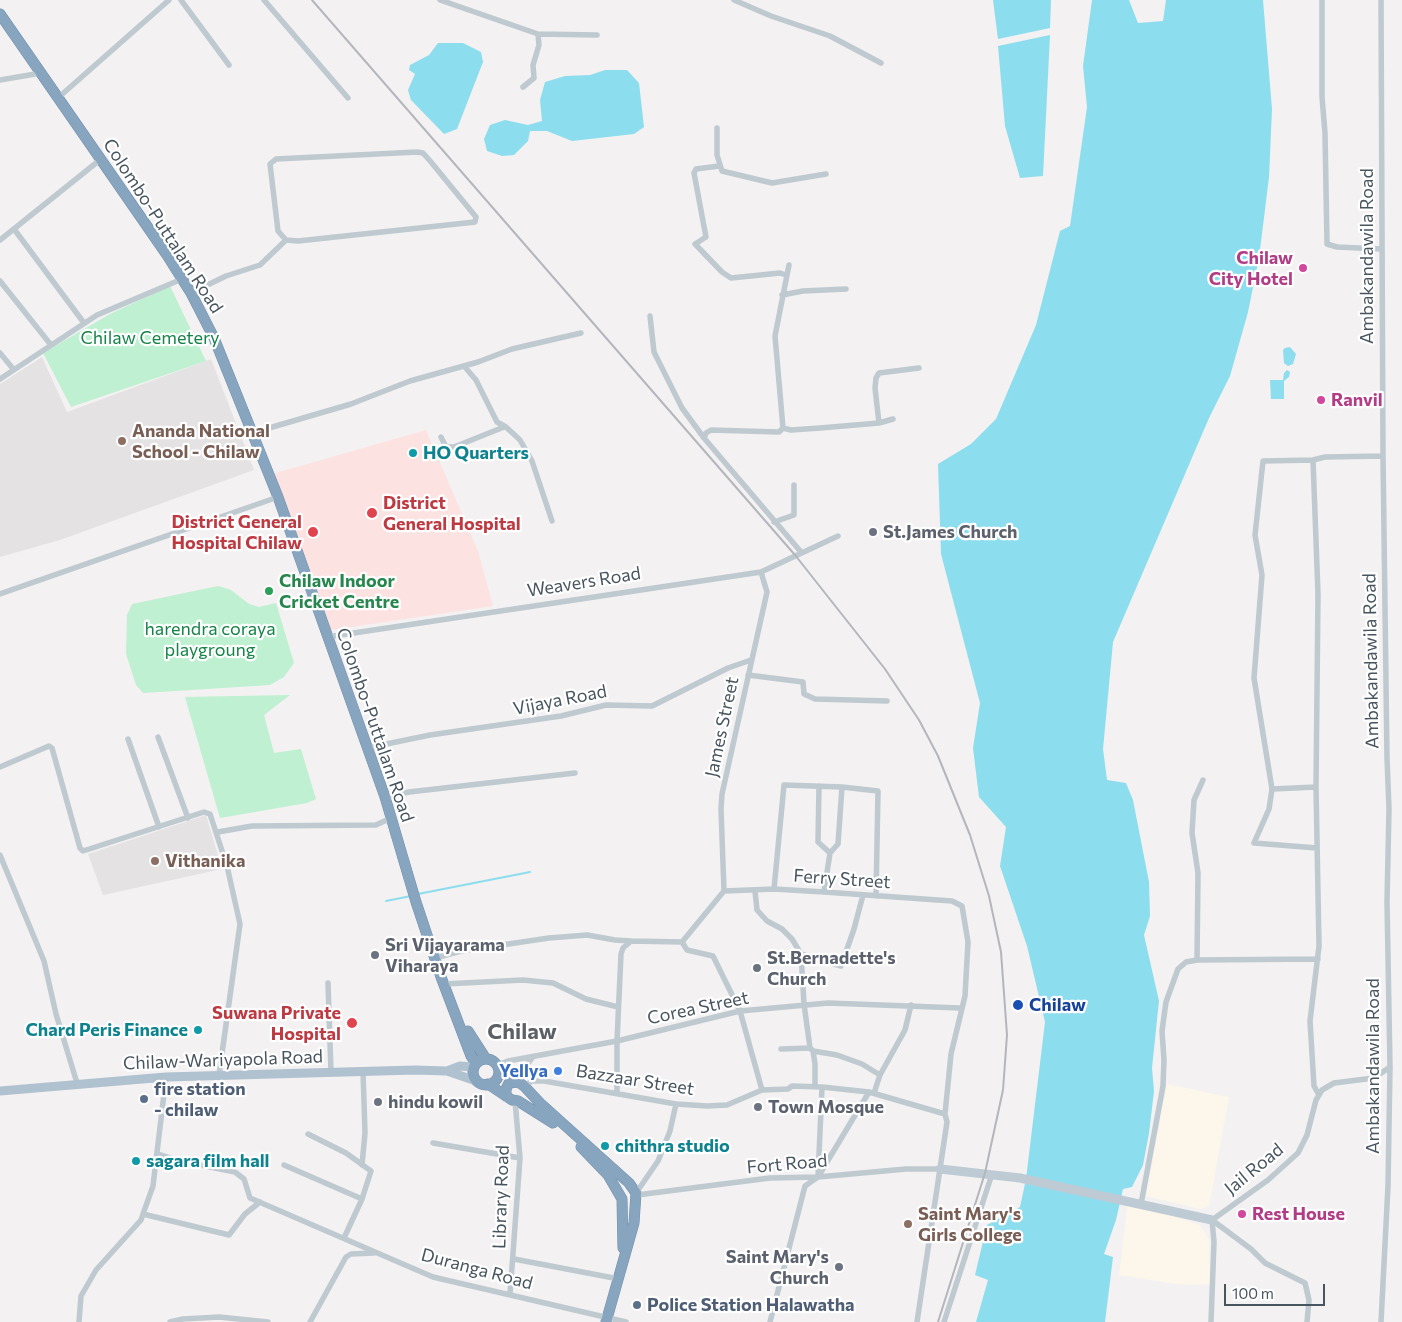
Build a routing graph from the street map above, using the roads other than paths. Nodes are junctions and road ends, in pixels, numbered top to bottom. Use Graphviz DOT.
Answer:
graph roads {
  1 [pos="169,0"];
  2 [pos="181,0"];
  3 [pos="264,0"];
  4 [pos="440,0"];
  5 [pos="734,0"];
  6 [pos="1322,0"];
  7 [pos="1381,0"];
  8 [pos="0,14"];
  9 [pos="538,34"];
  10 [pos="597,35"];
  11 [pos="881,63"];
  12 [pos="229,65"];
  13 [pos="41,73"];
  14 [pos="0,80"];
  15 [pos="523,87"];
  16 [pos="60,97"];
  17 [pos="348,98"];
  18 [pos="717,128"];
  19 [pos="101,159"];
  20 [pos="719,166"];
  21 [pos="826,174"];
  22 [pos="14,229"];
  23 [pos="0,240"];
  24 [pos="286,240"];
  25 [pos="1382,249"];
  26 [pos="789,265"];
  27 [pos="786,275"];
  28 [pos="182,279"];
  29 [pos="0,281"];
  30 [pos="846,289"];
  31 [pos="191,293"];
  32 [pos="782,295"];
  33 [pos="650,316"];
  34 [pos="84,323"];
  35 [pos="581,333"];
  36 [pos="51,346"];
  37 [pos="0,353"];
  38 [pos="464,366"];
  39 [pos="919,368"];
  40 [pos="14,370"];
  41 [pos="0,379"];
  42 [pos="893,420"];
  43 [pos="879,423"];
  44 [pos="506,427"];
  45 [pos="783,428"];
  46 [pos="252,433"];
  47 [pos="440,437"];
  48 [pos="704,438"];
  49 [pos="1383,456"];
  50 [pos="1314,460"];
  51 [pos="794,485"];
  52 [pos="278,497"];
  53 [pos="552,521"];
  54 [pos="774,522"];
  55 [pos="838,536"];
  56 [pos="801,552"];
  57 [pos="761,572"];
  58 [pos="0,594"];
  59 [pos="327,637"];
  60 [pos="751,660"];
  61 [pos="748,676"];
  62 [pos="887,701"];
  63 [pos="158,737"];
  64 [pos="128,739"];
  65 [pos="367,748"];
  66 [pos="0,767"];
  67 [pos="575,773"];
  68 [pos="1202,780"];
  69 [pos="819,786"];
  70 [pos="842,787"];
  71 [pos="1316,787"];
  72 [pos="1272,789"];
  73 [pos="385,798"];
  74 [pos="188,818"];
  75 [pos="391,818"];
  76 [pos="159,827"];
  77 [pos="218,832"];
  78 [pos="1317,848"];
  79 [pos="830,853"];
  80 [pos="0,855"];
  81 [pos="774,889"];
  82 [pos="724,891"];
  83 [pos="755,891"];
  84 [pos="824,892"];
  85 [pos="863,895"];
  86 [pos="876,896"];
  87 [pos="631,940"];
  88 [pos="682,942"];
  89 [pos="801,954"];
  90 [pos="434,958"];
  91 [pos="1318,959"];
  92 [pos="1197,960"];
  93 [pos="328,983"];
  94 [pos="444,984"];
  95 [pos="804,1004"];
  96 [pos="911,1005"];
  97 [pos="618,1007"];
  98 [pos="960,1008"];
  99 [pos="740,1011"];
  100 [pos="617,1041"];
  101 [pos="781,1049"];
  102 [pos="811,1050"];
  103 [pos="532,1058"];
  104 [pos="479,1063"];
  105 [pos="497,1065"];
  106 [pos="1390,1067"];
  107 [pos="363,1071"];
  108 [pos="447,1071"];
  109 [pos="331,1072"];
  110 [pos="219,1075"];
  111 [pos="880,1075"];
  112 [pos="166,1077"];
  113 [pos="77,1083"];
  114 [pos="484,1083"];
  115 [pos="522,1084"];
  116 [pos="819,1086"];
  117 [pos="762,1090"];
  118 [pos="0,1091"];
  119 [pos="872,1092"];
  120 [pos="617,1093"];
  121 [pos="1319,1095"];
  122 [pos="513,1099"];
  123 [pos="676,1104"];
  124 [pos="945,1114"];
  125 [pos="308,1134"];
  126 [pos="433,1143"];
  127 [pos="158,1154"];
  128 [pos="520,1158"];
  129 [pos="284,1165"];
  130 [pos="362,1165"];
  131 [pos="940,1170"];
  132 [pos="992,1174"];
  133 [pos="818,1177"];
  134 [pos="636,1196"];
  135 [pos="362,1199"];
  136 [pos="622,1199"];
  137 [pos="260,1202"];
  138 [pos="1141,1204"];
  139 [pos="144,1214"];
  140 [pos="1212,1220"];
  141 [pos="344,1238"];
  142 [pos="378,1253"];
  143 [pos="514,1258"];
  144 [pos="623,1259"];
  145 [pos="618,1279"];
  146 [pos="510,1294"];
  147 [pos="607,1320"];
  148 [pos="79,1322"];
  149 [pos="170,1322"];
  150 [pos="268,1322"];
  151 [pos="310,1322"];
  152 [pos="626,1322"];
  153 [pos="770,1322"];
  154 [pos="917,1322"];
  155 [pos="944,1322"];
  156 [pos="1211,1322"];
  157 [pos="1307,1322"];
  158 [pos="1381,1322"];
  1 -- 16 [label="street"];
  2 -- 12 [label="street"];
  3 -- 17 [label="street"];
  4 -- 9 [label="street"];
  5 -- 11 [label="street"];
  6 -- 25 [label="street"];
  7 -- 25 [label="street, Ambakandawila Road"];
  8 -- 13 [label="highway, Colombo-Puttalam Road"];
  9 -- 10 [label="street"];
  9 -- 15 [label="street"];
  13 -- 14 [label="street"];
  13 -- 16 [label="highway, Colombo-Puttalam Road"];
  16 -- 19 [label="highway, Colombo-Puttalam Road"];
  18 -- 20 [label="street"];
  19 -- 22 [label="street"];
  19 -- 28 [label="highway, Colombo-Puttalam Road"];
  20 -- 21 [label="street"];
  20 -- 27 [label="street"];
  22 -- 23 [label="street"];
  22 -- 34 [label="street"];
  24 -- 24 [label="street"];
  24 -- 31 [label="street"];
  25 -- 49 [label="street, Ambakandawila Road"];
  26 -- 27 [label="street"];
  27 -- 32 [label="street"];
  28 -- 31 [label="highway, Colombo-Puttalam Road"];
  28 -- 34 [label="street"];
  29 -- 36 [label="street"];
  30 -- 32 [label="street"];
  31 -- 46 [label="highway, Colombo-Puttalam Road"];
  32 -- 45 [label="street"];
  33 -- 48 [label="street"];
  34 -- 36 [label="street"];
  35 -- 38 [label="street"];
  36 -- 40 [label="street"];
  37 -- 40 [label="street"];
  38 -- 44 [label="street"];
  38 -- 46 [label="street"];
  39 -- 43 [label="street"];
  40 -- 41 [label="street"];
  42 -- 43 [label="street"];
  43 -- 45 [label="street"];
  44 -- 47 [label="street"];
  44 -- 53 [label="street"];
  45 -- 48 [label="street"];
  46 -- 52 [label="highway, Colombo-Puttalam Road"];
  48 -- 54 [label="street"];
  49 -- 50 [label="street"];
  49 -- 106 [label="street, Ambakandawila Road"];
  50 -- 71 [label="street"];
  50 -- 72 [label="street"];
  51 -- 54 [label="street"];
  52 -- 58 [label="street"];
  52 -- 59 [label="highway, Colombo-Puttalam Road"];
  54 -- 56 [label="street"];
  55 -- 56 [label="street, Weavers Road"];
  56 -- 57 [label="street, Weavers Road"];
  57 -- 59 [label="street, Weavers Road"];
  57 -- 60 [label="street, James Street"];
  59 -- 65 [label="highway, Colombo-Puttalam Road"];
  60 -- 61 [label="street, James Street"];
  60 -- 65 [label="street, Vijaya Road"];
  61 -- 62 [label="street"];
  61 -- 82 [label="street, James Street"];
  63 -- 74 [label="street"];
  64 -- 76 [label="street"];
  65 -- 73 [label="highway, Colombo-Puttalam Road"];
  66 -- 76 [label="street"];
  67 -- 73 [label="street"];
  68 -- 92 [label="street"];
  69 -- 70 [label="street"];
  69 -- 79 [label="street"];
  69 -- 81 [label="street"];
  70 -- 79 [label="street"];
  70 -- 86 [label="street"];
  71 -- 72 [label="street"];
  71 -- 78 [label="street"];
  72 -- 78 [label="street"];
  73 -- 75 [label="highway, Colombo-Puttalam Road"];
  74 -- 76 [label="street"];
  74 -- 77 [label="street"];
  75 -- 77 [label="street"];
  75 -- 90 [label="highway, Colombo-Puttalam Road"];
  77 -- 110 [label="street"];
  78 -- 91 [label="street"];
  79 -- 84 [label="street"];
  80 -- 113 [label="street"];
  81 -- 83 [label="street, Ferry Street"];
  81 -- 84 [label="street, Ferry Street"];
  82 -- 83 [label="street, Ferry Street"];
  82 -- 88 [label="street"];
  83 -- 89 [label="street"];
  84 -- 85 [label="street, Ferry Street"];
  85 -- 86 [label="street, Ferry Street"];
  85 -- 89 [label="street"];
  86 -- 98 [label="street, Ferry Street"];
  87 -- 88 [label="street"];
  87 -- 90 [label="street"];
  87 -- 97 [label="street"];
  88 -- 99 [label="street"];
  89 -- 95 [label="street"];
  90 -- 94 [label="highway, Colombo-Puttalam Road"];
  91 -- 92 [label="street"];
  91 -- 121 [label="street"];
  92 -- 138 [label="street"];
  93 -- 109 [label="street"];
  94 -- 97 [label="street"];
  94 -- 104 [label="highway, Colombo-Puttalam Road"];
  95 -- 96 [label="street, Corea Street"];
  95 -- 99 [label="street, Corea Street"];
  95 -- 102 [label="street"];
  96 -- 98 [label="street, Corea Street"];
  96 -- 111 [label="street"];
  97 -- 100 [label="street"];
  98 -- 124 [label="street, Ferry Street"];
  99 -- 100 [label="street, Corea Street"];
  99 -- 117 [label="street"];
  100 -- 103 [label="street, Corea Street"];
  100 -- 120 [label="street"];
  101 -- 102 [label="street"];
  102 -- 111 [label="street"];
  102 -- 116 [label="street"];
  103 -- 105 [label="street, Corea Street"];
  103 -- 115 [label="street"];
  104 -- 105 [label="highway"];
  104 -- 108 [label="main road"];
  104 -- 114 [label="highway, Colombo-Puttalam Road"];
  105 -- 114 [label="highway"];
  106 -- 121 [label="street"];
  106 -- 158 [label="street, Ambakandawila Road"];
  107 -- 108 [label="main road, Chilaw-Wariyapola Road"];
  107 -- 109 [label="main road, Chilaw-Wariyapola Road"];
  107 -- 130 [label="street"];
  108 -- 114 [label="main road"];
  109 -- 110 [label="main road, Chilaw-Wariyapola Road"];
  110 -- 112 [label="main road, Chilaw-Wariyapola Road"];
  111 -- 119 [label="street"];
  112 -- 113 [label="main road, Chilaw-Wariyapola Road"];
  112 -- 127 [label="street"];
  113 -- 118 [label="main road, Chilaw-Wariyapola Road"];
  114 -- 122 [label="highway"];
  115 -- 120 [label="street, Bazzaar Street"];
  115 -- 122 [label="highway"];
  115 -- 122 [label="highway"];
  115 -- 134 [label="highway"];
  116 -- 117 [label="street, Bazzaar Street"];
  116 -- 119 [label="street, Bazzaar Street"];
  116 -- 133 [label="street"];
  117 -- 123 [label="street, Bazzaar Street"];
  119 -- 124 [label="street, Bazzaar Street"];
  119 -- 133 [label="street"];
  120 -- 123 [label="street, Bazzaar Street"];
  121 -- 140 [label="street, Jail Road"];
  122 -- 128 [label="street, Library Road"];
  122 -- 136 [label="highway"];
  123 -- 134 [label="street"];
  124 -- 131 [label="street, Ferry Street"];
  125 -- 130 [label="street"];
  126 -- 128 [label="street"];
  127 -- 137 [label="street"];
  127 -- 139 [label="street"];
  128 -- 143 [label="street, Library Road"];
  129 -- 135 [label="street"];
  130 -- 135 [label="street"];
  131 -- 132 [label="street"];
  131 -- 133 [label="street, Fort Road"];
  131 -- 154 [label="street, Ferry Street"];
  132 -- 138 [label="street"];
  132 -- 155 [label="street"];
  133 -- 134 [label="street, Fort Road"];
  133 -- 153 [label="street"];
  134 -- 136 [label="highway"];
  134 -- 144 [label="highway"];
  135 -- 141 [label="street"];
  136 -- 144 [label="highway"];
  137 -- 139 [label="street"];
  137 -- 141 [label="street, Duranga Road"];
  138 -- 140 [label="street"];
  139 -- 148 [label="street"];
  140 -- 156 [label="street"];
  140 -- 157 [label="street"];
  141 -- 142 [label="street, Duranga Road"];
  142 -- 146 [label="street, Duranga Road"];
  142 -- 151 [label="street"];
  143 -- 145 [label="street"];
  143 -- 146 [label="street, Library Road"];
  144 -- 145 [label="highway"];
  145 -- 147 [label="highway"];
  146 -- 147 [label="street, Duranga Road"];
  147 -- 152 [label="street, Duranga Road"];
  149 -- 150 [label="street"];
}
